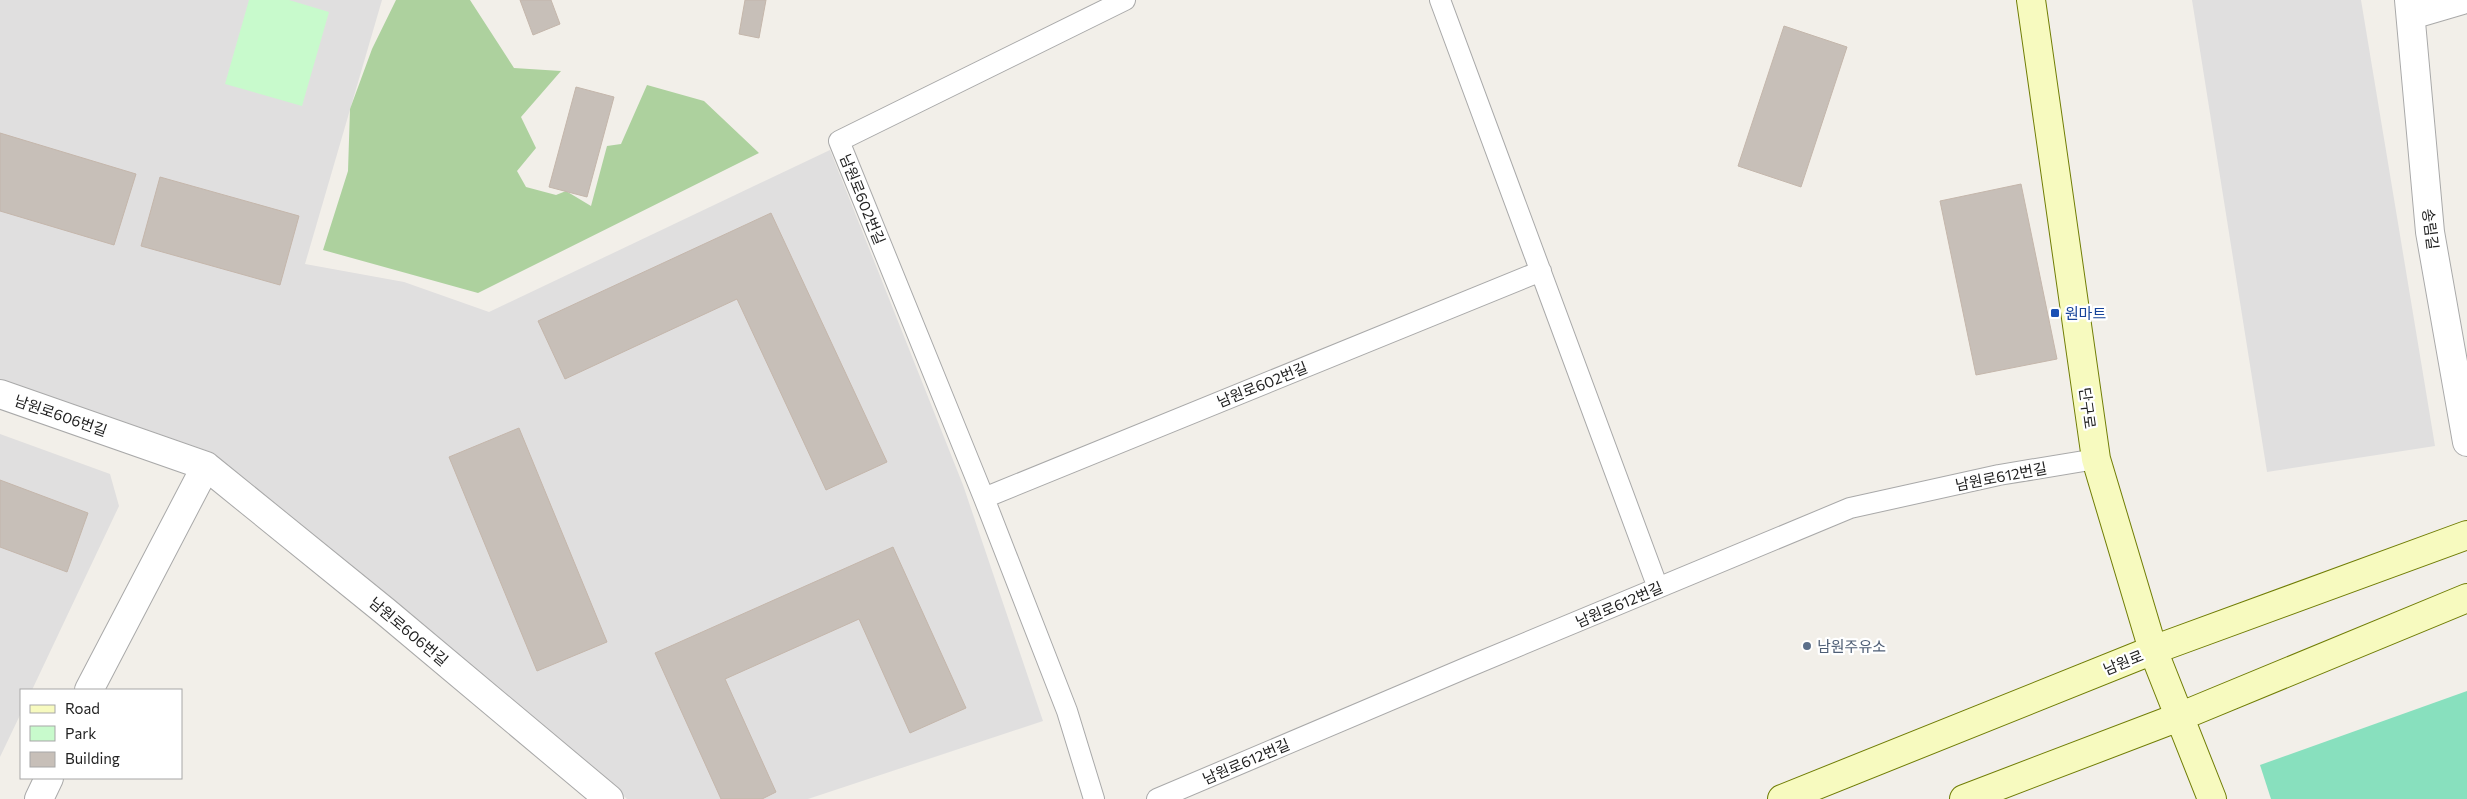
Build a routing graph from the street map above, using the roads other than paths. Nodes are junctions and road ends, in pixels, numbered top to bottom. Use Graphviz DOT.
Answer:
graph roads {
  1 [pos="1125,0"];
  2 [pos="1440,0"];
  3 [pos="2031,0"];
  4 [pos="2462,0"];
  5 [pos="2410,8"];
  6 [pos="1541,271"];
  7 [pos="0,394"];
  8 [pos="2467,442"];
  9 [pos="2096,459"];
  10 [pos="206,466"];
  11 [pos="984,498"];
  12 [pos="2467,535"];
  13 [pos="1658,588"];
  14 [pos="2467,598"];
  15 [pos="2154,650"];
  16 [pos="90,689"];
  17 [pos="2179,717"];
  18 [pos="49,779"];
  19 [pos="40,799"];
  20 [pos="609,799"];
  21 [pos="1094,799"];
  22 [pos="1157,799"];
  23 [pos="1782,799"];
  24 [pos="1964,799"];
  25 [pos="2212,799"];
  1 -- 11 [label="lane, 남원로602번길"];
  2 -- 6 [label="lane"];
  3 -- 9 [label="street, 단구로"];
  4 -- 5 [label="street, 송림길"];
  5 -- 8 [label="street, 송림길"];
  6 -- 11 [label="lane, 남원로602번길"];
  6 -- 13 [label="lane"];
  7 -- 10 [label="street, 남원로606번길"];
  9 -- 13 [label="lane, 남원로612번길"];
  9 -- 15 [label="street, 단구로"];
  10 -- 16 [label="street"];
  10 -- 20 [label="street, 남원로606번길"];
  11 -- 21 [label="lane, 남원로602번길"];
  12 -- 15 [label="street, 남원로"];
  13 -- 22 [label="lane, 남원로612번길"];
  14 -- 17 [label="street"];
  15 -- 17 [label="street, 단구로"];
  15 -- 23 [label="street, 남원로"];
  17 -- 24 [label="street"];
  17 -- 25 [label="street, 단구로"];
  18 -- 19 [label="street"];
}
